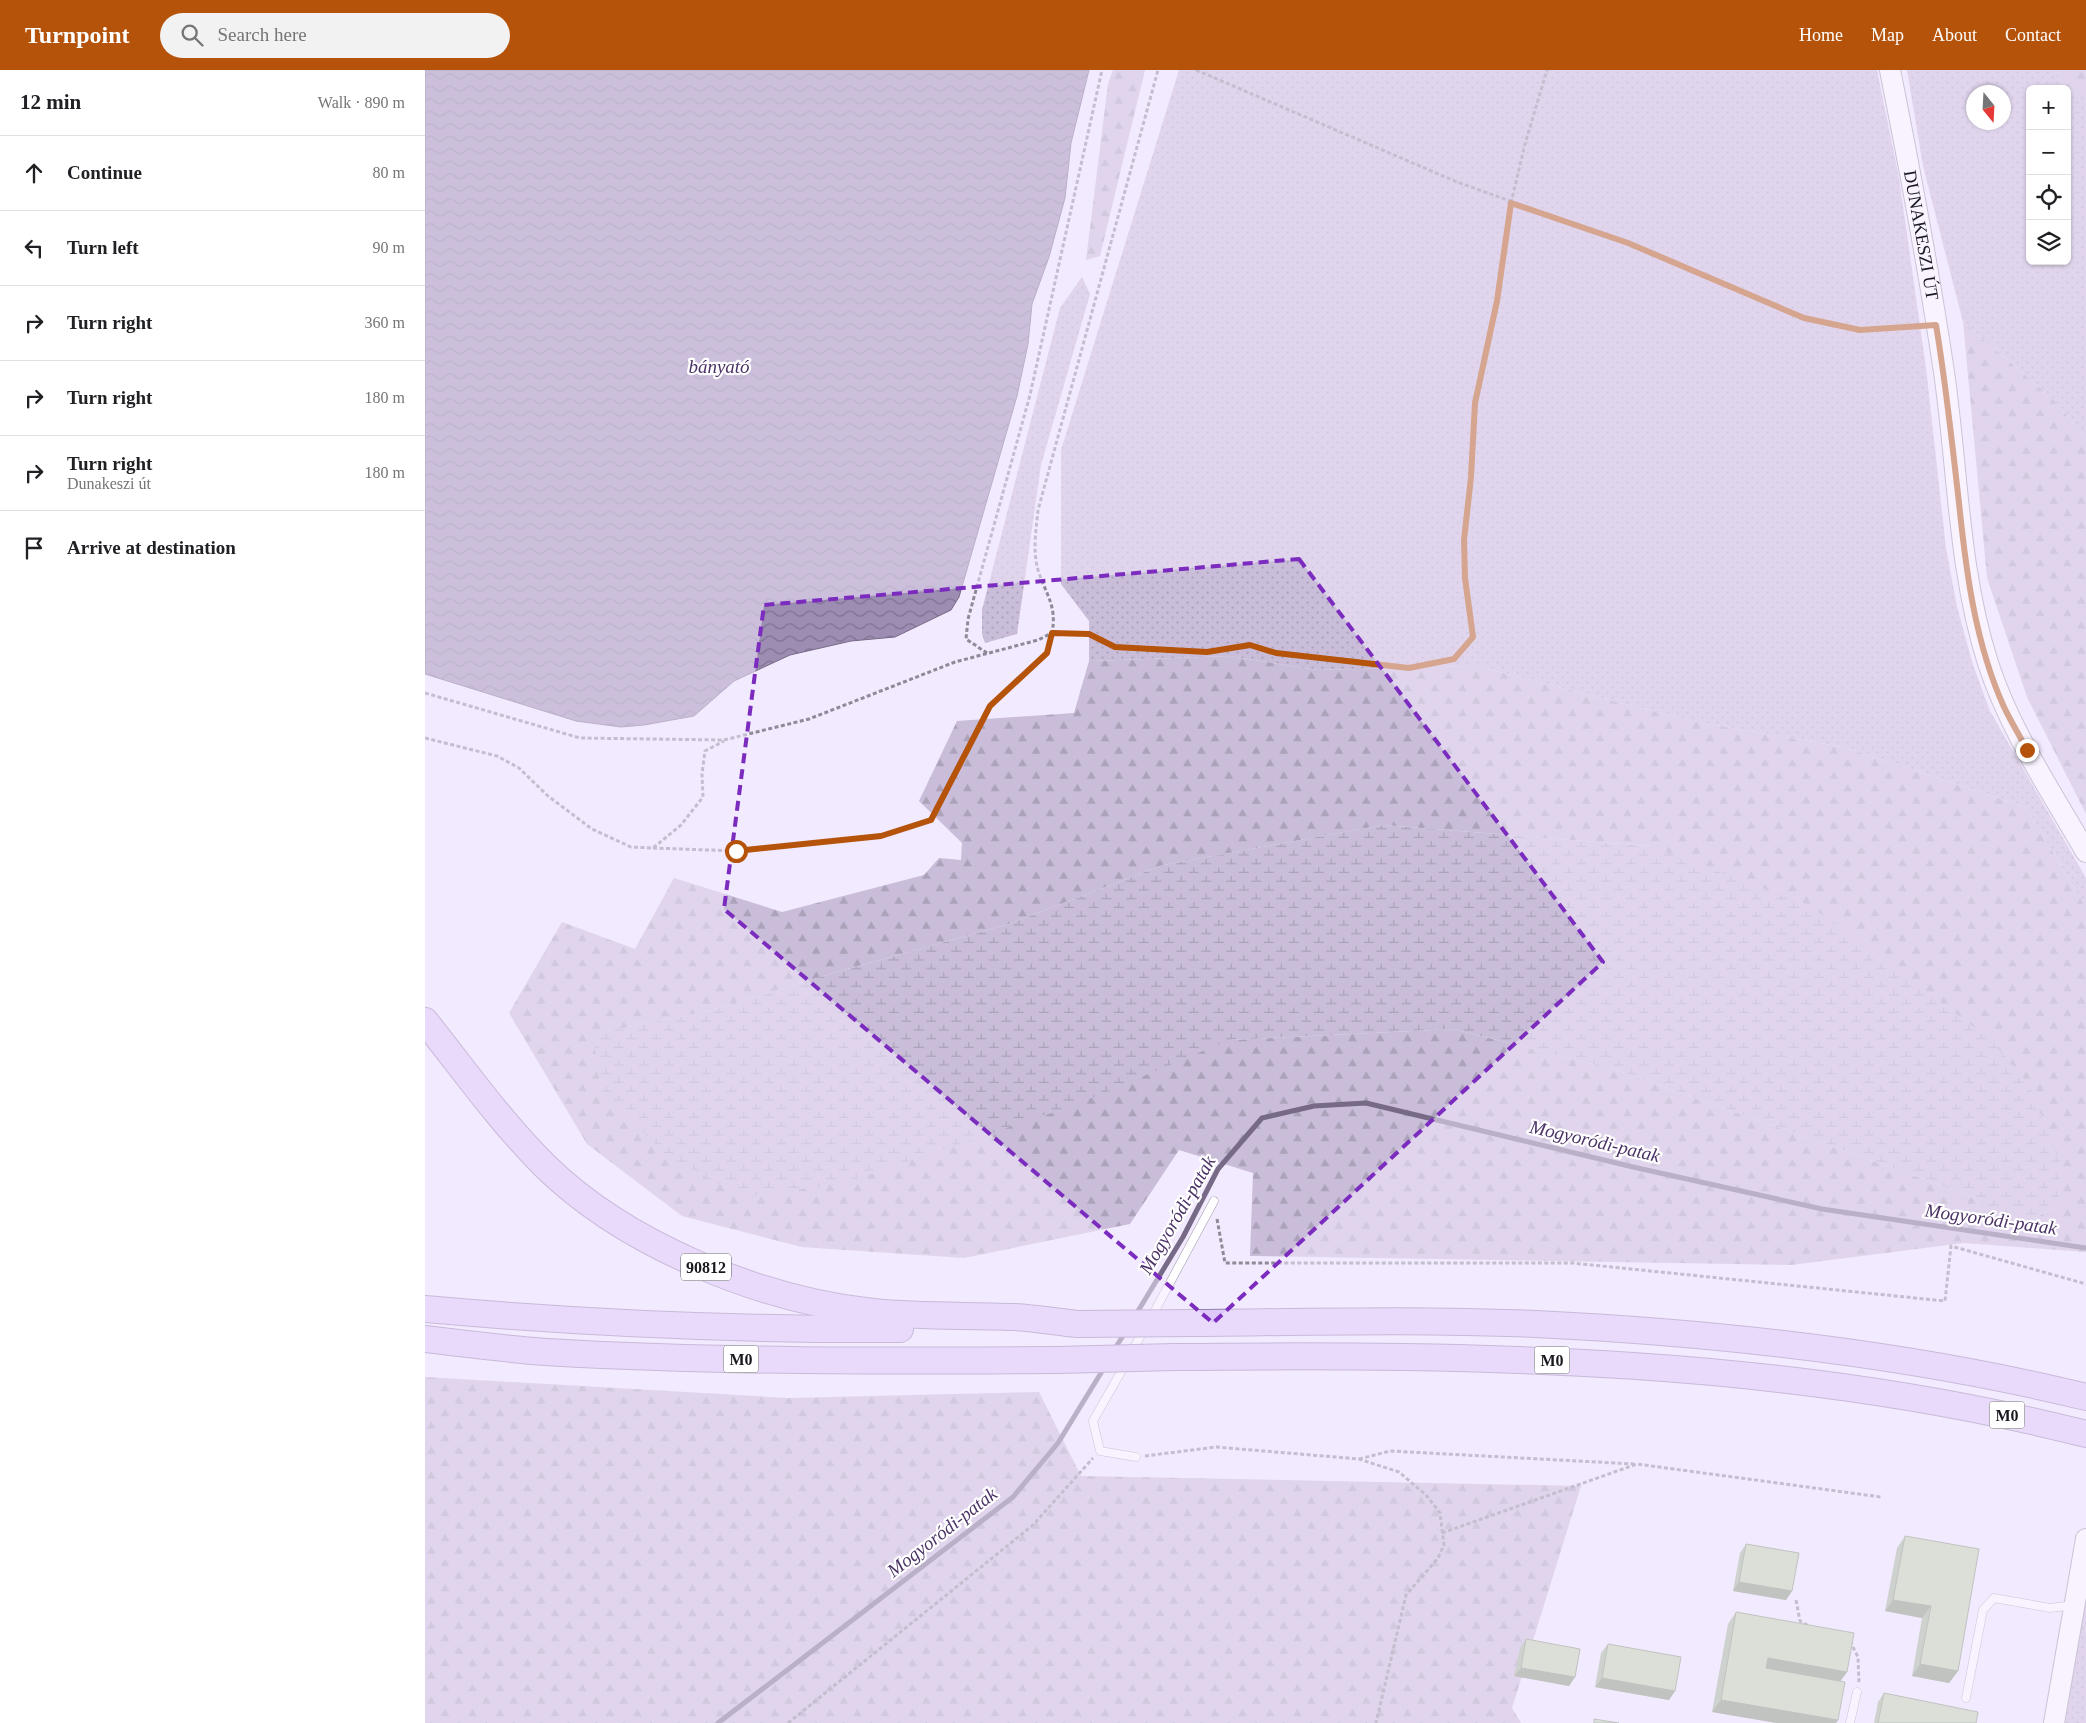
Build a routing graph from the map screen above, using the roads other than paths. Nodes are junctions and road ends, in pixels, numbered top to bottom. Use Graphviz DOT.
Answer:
graph roads {
  1 [pos="1890,70"];
  2 [pos="2086,852"];
  3 [pos="425,1021"];
  4 [pos="1214,1201"];
  5 [pos="425,1309"];
  6 [pos="1078,1324"];
  7 [pos="425,1340"];
  8 [pos="2086,1397"];
  9 [pos="2086,1434"];
  10 [pos="1136,1457"];
  11 [pos="2086,1539"];
  12 [pos="2074,1605"];
  13 [pos="1857,1692"];
  14 [pos="1966,1698"];
  15 [pos="1850,1723"];
  16 [pos="2054,1723"];
  1 -- 2 [label="street, DUNAKESZI ÚT"];
  3 -- 6 [label="highway, 90812"];
  4 -- 10 [label="lane"];
  5 -- 6 [label="highway, M0"];
  6 -- 8 [label="highway, M0, bridge"];
  7 -- 9 [label="highway, M0, bridge"];
  11 -- 12 [label="street"];
  12 -- 14 [label="lane"];
  12 -- 16 [label="street"];
  13 -- 15 [label="lane"];
}
